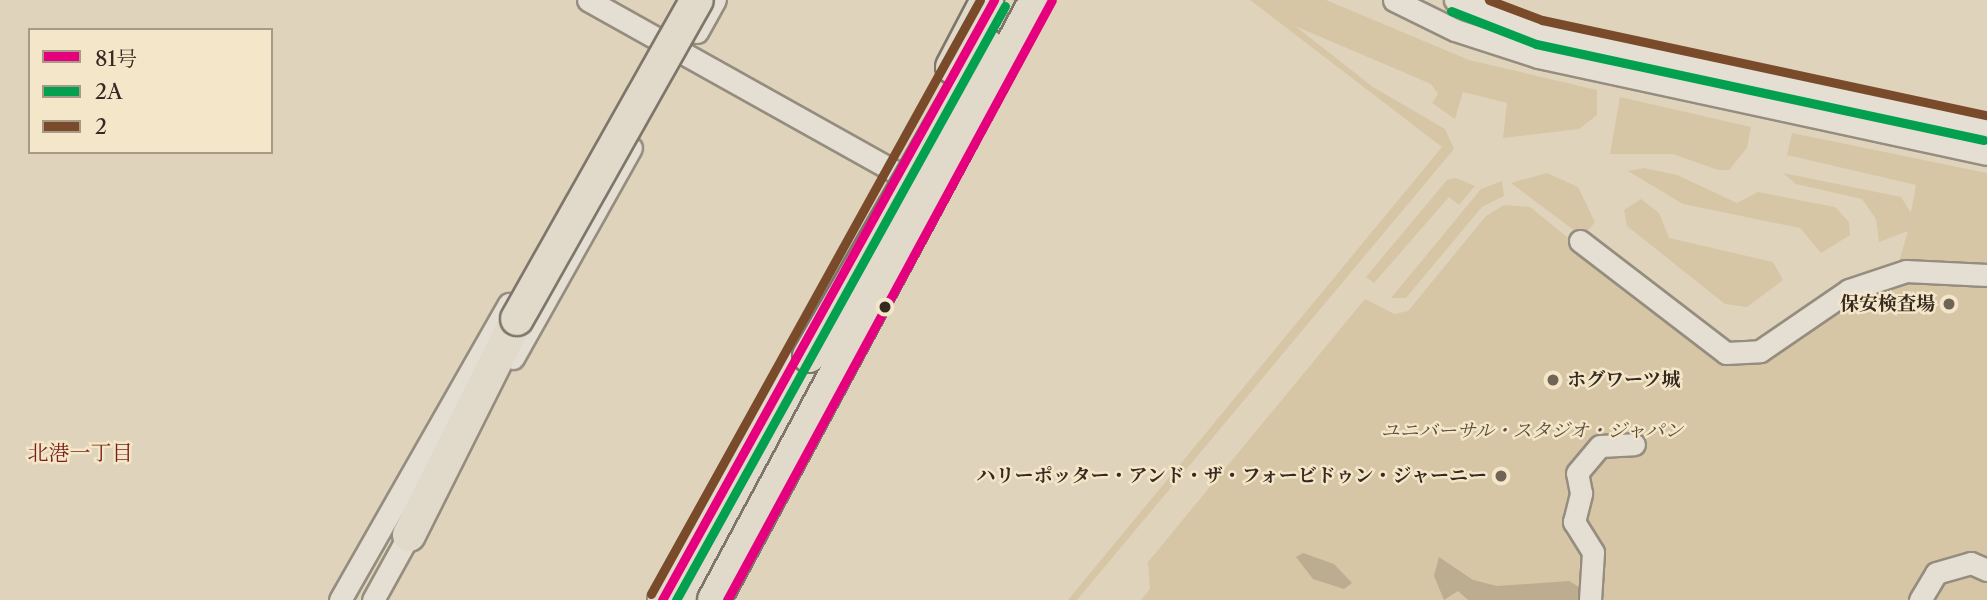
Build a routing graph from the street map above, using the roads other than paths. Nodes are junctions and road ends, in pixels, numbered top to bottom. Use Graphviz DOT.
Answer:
graph roads {
  1 [pos="587,0"];
  2 [pos="681,0"];
  3 [pos="697,0"];
  4 [pos="715,0"];
  5 [pos="987,0"];
  6 [pos="994,0"];
  7 [pos="1013,0"];
  8 [pos="1036,0"];
  9 [pos="1052,0"];
  10 [pos="1394,0"];
  11 [pos="1455,0"];
  12 [pos="659,40"];
  13 [pos="684,54"];
  14 [pos="1987,128"];
  15 [pos="1987,154"];
  16 [pos="900,174"];
  17 [pos="939,207"];
  18 [pos="1580,241"];
  19 [pos="1987,275"];
  20 [pos="817,358"];
  21 [pos="1634,444"];
  22 [pos="409,535"];
  23 [pos="1987,570"];
  24 [pos="340,600"];
  25 [pos="373,600"];
  26 [pos="662,600"];
  27 [pos="672,600"];
  28 [pos="693,600"];
  29 [pos="713,600"];
  30 [pos="727,600"];
  31 [pos="1590,600"];
  32 [pos="1920,600"];
  1 -- 12 [label="street"];
  2 -- 12 [label="street"];
  3 -- 22 [label="highway, bridge"];
  4 -- 13 [label="street"];
  5 -- 20 [label="highway, bridge"];
  6 -- 16 [label="main road"];
  7 -- 20 [label="highway, bridge"];
  8 -- 29 [label="highway, bridge"];
  9 -- 17 [label="main road"];
  10 -- 15 [label="street"];
  11 -- 14 [label="street"];
  12 -- 13 [label="street"];
  12 -- 24 [label="street"];
  13 -- 16 [label="street"];
  13 -- 22 [label="street"];
  16 -- 17 [label="street"];
  16 -- 26 [label="main road"];
  17 -- 20 [label="highway"];
  17 -- 30 [label="main road"];
  18 -- 19 [label="street"];
  20 -- 27 [label="highway"];
  20 -- 28 [label="highway"];
  21 -- 31 [label="street"];
  22 -- 25 [label="street"];
  23 -- 32 [label="street"];
}
